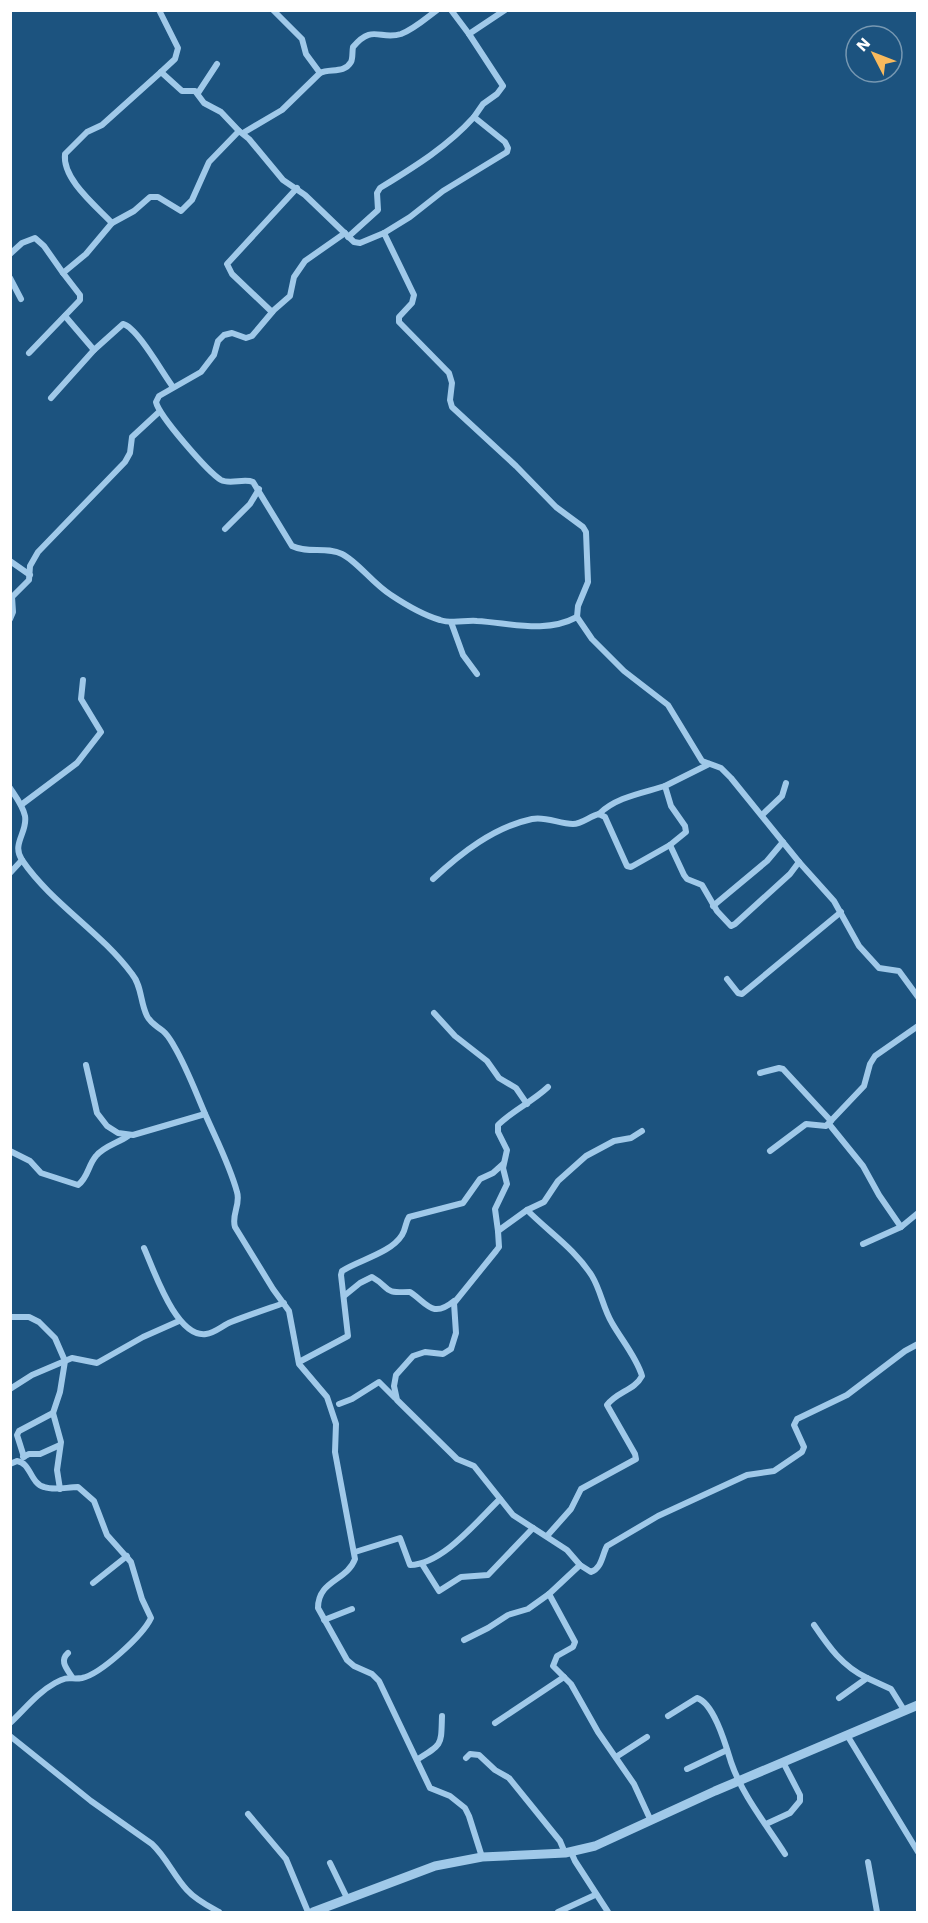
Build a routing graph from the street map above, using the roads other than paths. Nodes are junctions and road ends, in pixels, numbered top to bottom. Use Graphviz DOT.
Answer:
graph roads {
  1 [pos="159,10"];
  2 [pos="273,10"];
  3 [pos="437,10"];
  4 [pos="451,10"];
  5 [pos="505,10"];
  6 [pos="469,34"];
  7 [pos="217,64"];
  8 [pos="161,72"];
  9 [pos="320,73"];
  10 [pos="198,93"];
  11 [pos="474,117"];
  12 [pos="241,132"];
  13 [pos="297,188"];
  14 [pos="112,223"];
  15 [pos="384,233"];
  16 [pos="347,235"];
  17 [pos="10,254"];
  18 [pos="63,273"];
  19 [pos="10,278"];
  20 [pos="21,299"];
  21 [pos="272,312"];
  22 [pos="65,316"];
  23 [pos="94,350"];
  24 [pos="29,353"];
  25 [pos="173,387"];
  26 [pos="51,398"];
  27 [pos="159,412"];
  28 [pos="259,489"];
  29 [pos="225,529"];
  30 [pos="10,561"];
  31 [pos="30,575"];
  32 [pos="577,617"];
  33 [pos="10,619"];
  34 [pos="451,622"];
  35 [pos="477,674"];
  36 [pos="83,680"];
  37 [pos="709,764"];
  38 [pos="786,783"];
  39 [pos="665,786"];
  40 [pos="10,788"];
  41 [pos="21,805"];
  42 [pos="599,814"];
  43 [pos="762,815"];
  44 [pos="783,842"];
  45 [pos="670,845"];
  46 [pos="22,860"];
  47 [pos="799,862"];
  48 [pos="10,873"];
  49 [pos="433,879"];
  50 [pos="713,906"];
  51 [pos="841,912"];
  52 [pos="727,979"];
  53 [pos="918,997"];
  54 [pos="434,1012"];
  55 [pos="918,1026"];
  56 [pos="86,1065"];
  57 [pos="760,1073"];
  58 [pos="548,1087"];
  59 [pos="527,1104"];
  60 [pos="205,1114"];
  61 [pos="830,1122"];
  62 [pos="642,1131"];
  63 [pos="129,1135"];
  64 [pos="10,1151"];
  65 [pos="770,1151"];
  66 [pos="503,1164"];
  67 [pos="527,1210"];
  68 [pos="918,1213"];
  69 [pos="901,1227"];
  70 [pos="498,1231"];
  71 [pos="863,1244"];
  72 [pos="144,1248"];
  73 [pos="344,1296"];
  74 [pos="457,1299"];
  75 [pos="284,1303"];
  76 [pos="10,1317"];
  77 [pos="179,1321"];
  78 [pos="918,1344"];
  79 [pos="65,1361"];
  80 [pos="298,1362"];
  81 [pos="10,1389"];
  82 [pos="397,1401"];
  83 [pos="339,1404"];
  84 [pos="53,1413"];
  85 [pos="60,1445"];
  86 [pos="24,1457"];
  87 [pos="14,1462"];
  88 [pos="60,1489"];
  89 [pos="500,1499"];
  90 [pos="533,1528"];
  91 [pos="547,1536"];
  92 [pos="355,1552"];
  93 [pos="127,1556"];
  94 [pos="422,1564"];
  95 [pos="580,1565"];
  96 [pos="93,1583"];
  97 [pos="549,1594"];
  98 [pos="352,1609"];
  99 [pos="324,1620"];
  100 [pos="814,1625"];
  101 [pos="464,1640"];
  102 [pos="68,1653"];
  103 [pos="72,1677"];
  104 [pos="564,1677"];
  105 [pos="867,1677"];
  106 [pos="839,1698"];
  107 [pos="918,1705"];
  108 [pos="904,1710"];
  109 [pos="442,1716"];
  110 [pos="668,1716"];
  111 [pos="10,1723"];
  112 [pos="495,1723"];
  113 [pos="847,1735"];
  114 [pos="10,1736"];
  115 [pos="646,1737"];
  116 [pos="727,1750"];
  117 [pos="616,1756"];
  118 [pos="466,1758"];
  119 [pos="418,1759"];
  120 [pos="783,1762"];
  121 [pos="687,1769"];
  122 [pos="738,1782"];
  123 [pos="248,1814"];
  124 [pos="651,1821"];
  125 [pos="766,1824"];
  126 [pos="918,1852"];
  127 [pos="568,1853"];
  128 [pos="784,1854"];
  129 [pos="482,1857"];
  130 [pos="868,1862"];
  131 [pos="330,1863"];
  132 [pos="595,1894"];
  133 [pos="347,1898"];
  134 [pos="219,1912"];
  135 [pos="308,1912"];
  136 [pos="313,1912"];
  137 [pos="558,1912"];
  138 [pos="608,1912"];
  139 [pos="877,1912"];
  1 -- 8 [label="street"];
  2 -- 9 [label="street"];
  3 -- 9 [label="street"];
  4 -- 6 [label="street"];
  5 -- 6 [label="street"];
  6 -- 11 [label="street"];
  7 -- 10 [label="street"];
  8 -- 10 [label="street"];
  8 -- 14 [label="street"];
  9 -- 12 [label="street"];
  10 -- 12 [label="street"];
  11 -- 15 [label="street"];
  11 -- 16 [label="street"];
  12 -- 13 [label="street"];
  12 -- 14 [label="street"];
  13 -- 16 [label="street"];
  13 -- 21 [label="street"];
  14 -- 18 [label="street"];
  15 -- 16 [label="street"];
  15 -- 32 [label="street"];
  16 -- 21 [label="street"];
  17 -- 18 [label="street"];
  18 -- 22 [label="street"];
  19 -- 20 [label="street"];
  21 -- 25 [label="street"];
  22 -- 23 [label="street"];
  22 -- 24 [label="street"];
  23 -- 25 [label="street"];
  23 -- 26 [label="street"];
  25 -- 27 [label="street"];
  27 -- 28 [label="street"];
  27 -- 31 [label="street"];
  28 -- 29 [label="street"];
  28 -- 34 [label="street"];
  30 -- 31 [label="street"];
  31 -- 33 [label="street"];
  32 -- 34 [label="street"];
  32 -- 37 [label="street"];
  34 -- 35 [label="street"];
  36 -- 41 [label="street"];
  37 -- 39 [label="street"];
  37 -- 43 [label="street"];
  38 -- 43 [label="street"];
  39 -- 42 [label="street"];
  39 -- 45 [label="street"];
  40 -- 41 [label="street"];
  41 -- 46 [label="street"];
  42 -- 45 [label="street"];
  42 -- 49 [label="street"];
  43 -- 44 [label="street"];
  44 -- 47 [label="street"];
  44 -- 50 [label="street"];
  45 -- 50 [label="street"];
  46 -- 48 [label="street"];
  46 -- 60 [label="street"];
  47 -- 50 [label="street"];
  47 -- 51 [label="street"];
  51 -- 52 [label="street"];
  51 -- 53 [label="street"];
  54 -- 59 [label="street"];
  55 -- 61 [label="street"];
  56 -- 63 [label="street"];
  57 -- 61 [label="street"];
  58 -- 59 [label="street"];
  59 -- 66 [label="street"];
  60 -- 63 [label="street"];
  60 -- 75 [label="street"];
  61 -- 65 [label="street"];
  61 -- 69 [label="street"];
  62 -- 67 [label="street"];
  63 -- 64 [label="street"];
  66 -- 70 [label="street"];
  66 -- 73 [label="street"];
  67 -- 70 [label="street"];
  67 -- 91 [label="street"];
  68 -- 69 [label="street"];
  69 -- 71 [label="street"];
  70 -- 74 [label="street"];
  72 -- 77 [label="street"];
  73 -- 74 [label="street"];
  73 -- 80 [label="street"];
  74 -- 82 [label="street"];
  75 -- 77 [label="street"];
  75 -- 80 [label="street"];
  76 -- 79 [label="street"];
  77 -- 79 [label="street"];
  78 -- 95 [label="street"];
  79 -- 81 [label="street"];
  79 -- 84 [label="street"];
  80 -- 92 [label="street"];
  82 -- 83 [label="street"];
  82 -- 89 [label="street"];
  84 -- 85 [label="street"];
  84 -- 86 [label="street"];
  85 -- 86 [label="street"];
  85 -- 88 [label="street"];
  86 -- 87 [label="street"];
  87 -- 88 [label="street"];
  88 -- 93 [label="street"];
  89 -- 90 [label="street"];
  89 -- 94 [label="street"];
  90 -- 91 [label="street"];
  90 -- 94 [label="street"];
  91 -- 95 [label="street"];
  92 -- 94 [label="street"];
  92 -- 99 [label="street"];
  93 -- 96 [label="street"];
  93 -- 103 [label="street"];
  95 -- 97 [label="street"];
  97 -- 101 [label="street"];
  97 -- 104 [label="street"];
  98 -- 99 [label="street"];
  99 -- 119 [label="street"];
  100 -- 105 [label="street"];
  102 -- 103 [label="street"];
  103 -- 111 [label="street"];
  104 -- 112 [label="street"];
  104 -- 117 [label="street"];
  105 -- 106 [label="street"];
  105 -- 108 [label="street"];
  107 -- 108 [label="street"];
  108 -- 113 [label="street"];
  109 -- 119 [label="street"];
  110 -- 116 [label="street"];
  113 -- 120 [label="street"];
  113 -- 126 [label="street"];
  114 -- 134 [label="street"];
  115 -- 117 [label="street"];
  116 -- 121 [label="street"];
  116 -- 122 [label="street"];
  117 -- 124 [label="street"];
  118 -- 127 [label="street"];
  119 -- 129 [label="street"];
  120 -- 122 [label="street"];
  120 -- 125 [label="street"];
  122 -- 124 [label="street"];
  122 -- 125 [label="street"];
  123 -- 135 [label="street"];
  124 -- 127 [label="street"];
  125 -- 128 [label="street"];
  127 -- 129 [label="street"];
  127 -- 132 [label="street"];
  129 -- 133 [label="street"];
  130 -- 139 [label="street"];
  131 -- 133 [label="street"];
  132 -- 137 [label="street"];
  132 -- 138 [label="street"];
  133 -- 136 [label="street"];
}
